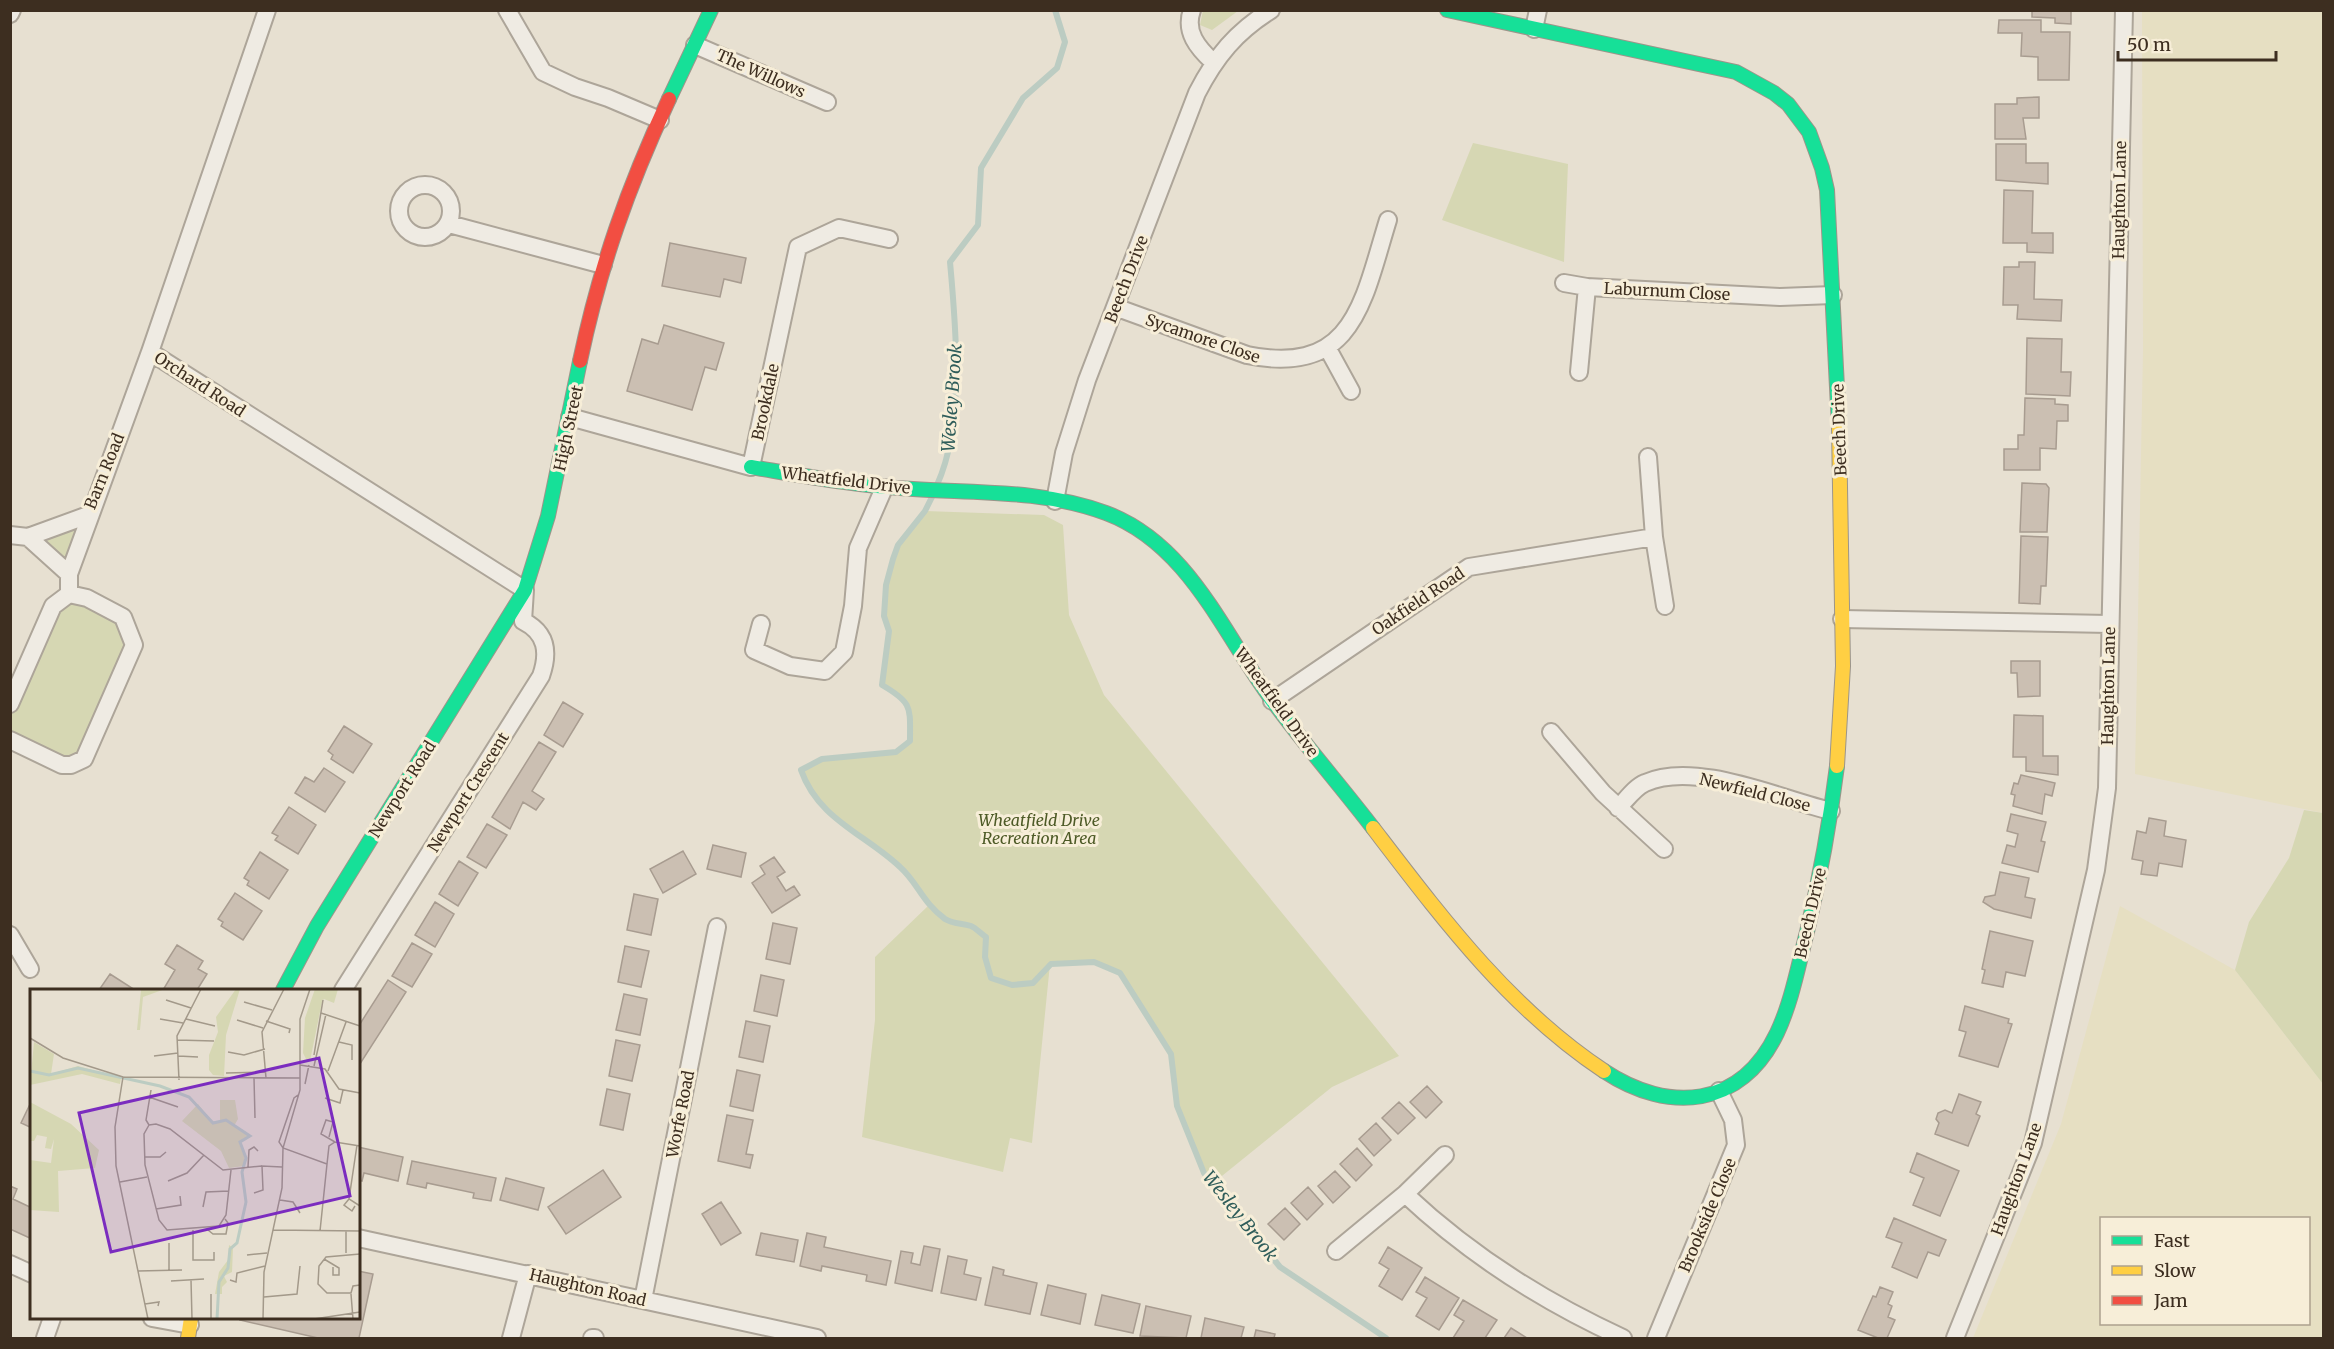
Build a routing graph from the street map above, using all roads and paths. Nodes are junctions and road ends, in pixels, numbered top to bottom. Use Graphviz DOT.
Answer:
graph roads {
  1 [pos="267,10"];
  2 [pos="507,10"];
  3 [pos="711,10"];
  4 [pos="1192,10"];
  5 [pos="1271,10"];
  6 [pos="1447,10"];
  7 [pos="1539,10"];
  8 [pos="2124,10"];
  9 [pos="1534,29"];
  10 [pos="695,45"];
  11 [pos="1213,62"];
  12 [pos="827,102"];
  13 [pos="660,120"];
  14 [pos="1388,220"];
  15 [pos="449,224"];
  16 [pos="888,239"];
  17 [pos="603,265"];
  18 [pos="1564,284"];
  19 [pos="1587,286"];
  20 [pos="1833,295"];
  21 [pos="1115,307"];
  22 [pos="1328,349"];
  23 [pos="150,352"];
  24 [pos="1579,372"];
  25 [pos="1351,391"];
  26 [pos="570,417"];
  27 [pos="1648,457"];
  28 [pos="751,467"];
  29 [pos="884,488"];
  30 [pos="1055,501"];
  31 [pos="91,514"];
  32 [pos="10,535"];
  33 [pos="28,537"];
  34 [pos="1654,537"];
  35 [pos="69,574"];
  36 [pos="525,590"];
  37 [pos="69,594"];
  38 [pos="1665,606"];
  39 [pos="1842,619"];
  40 [pos="761,624"];
  41 [pos="2109,624"];
  42 [pos="1272,701"];
  43 [pos="10,704"];
  44 [pos="1551,732"];
  45 [pos="10,740"];
  46 [pos="1618,808"];
  47 [pos="1831,811"];
  48 [pos="1664,849"];
  49 [pos="717,927"];
  50 [pos="10,935"];
  51 [pos="30,969"];
  52 [pos="284,989"];
  53 [pos="344,989"];
  54 [pos="1719,1091"];
  55 [pos="1446,1155"];
  56 [pos="1405,1194"];
  57 [pos="360,1238"];
  58 [pos="1336,1251"];
  59 [pos="10,1264"];
  60 [pos="30,1273"];
  61 [pos="528,1274"];
  62 [pos="643,1300"];
  63 [pos="51,1319"];
  64 [pos="160,1319"];
  65 [pos="190,1327"];
  66 [pos="45,1338"];
  67 [pos="512,1338"];
  68 [pos="817,1338"];
  69 [pos="1623,1338"];
  70 [pos="1656,1338"];
  71 [pos="1955,1338"];
  1 -- 23 [label="street, Orchard Road"];
  2 -- 13 [label="street"];
  3 -- 10 [label="street, High Street"];
  4 -- 11 [label="street"];
  5 -- 11 [label="street, Beech Drive"];
  6 -- 9 [label="street, Beech Drive"];
  7 -- 9 [label="street"];
  8 -- 41 [label="street, Haughton Lane"];
  9 -- 20 [label="street, Beech Drive"];
  10 -- 12 [label="street, The Willows"];
  10 -- 13 [label="street, High Street"];
  11 -- 21 [label="street, Beech Drive"];
  13 -- 17 [label="street, High Street"];
  14 -- 22 [label="street"];
  15 -- 17 [label="street"];
  16 -- 28 [label="street, Brookdale"];
  17 -- 26 [label="street, High Street"];
  18 -- 19 [label="street"];
  19 -- 20 [label="street, Laburnum Close"];
  19 -- 24 [label="street, Laburnum Close"];
  20 -- 39 [label="street, Beech Drive"];
  21 -- 22 [label="street, Sycamore Close"];
  21 -- 30 [label="street, Beech Drive"];
  22 -- 25 [label="street"];
  23 -- 31 [label="street, Barn Road"];
  23 -- 36 [label="street, Orchard Road"];
  26 -- 28 [label="street"];
  26 -- 36 [label="street, High Street"];
  27 -- 34 [label="street"];
  28 -- 29 [label="street, Wheatfield Drive"];
  29 -- 30 [label="street, Wheatfield Drive"];
  29 -- 40 [label="street"];
  30 -- 42 [label="street, Wheatfield Drive"];
  31 -- 33 [label="street, Barn Road"];
  31 -- 35 [label="street"];
  32 -- 33 [label="street, Barn Road"];
  33 -- 35 [label="street"];
  34 -- 38 [label="street"];
  34 -- 42 [label="street, Oakfield Road"];
  35 -- 37 [label="street"];
  36 -- 52 [label="street, Newport Road"];
  36 -- 53 [label="street, Newport Crescent"];
  37 -- 43 [label="street"];
  37 -- 45 [label="street"];
  39 -- 41 [label="street"];
  39 -- 47 [label="street, Beech Drive"];
  41 -- 71 [label="street, Haughton Lane"];
  42 -- 54 [label="street, Wheatfield Drive"];
  44 -- 46 [label="street"];
  46 -- 47 [label="street, Newfield Close"];
  46 -- 48 [label="street"];
  47 -- 54 [label="street, Beech Drive"];
  49 -- 62 [label="street, Worfe Road"];
  50 -- 51 [label="street"];
  54 -- 70 [label="street, Brookside Close"];
  55 -- 56 [label="street"];
  56 -- 58 [label="street"];
  56 -- 69 [label="street"];
  57 -- 61 [label="street, Haughton Road"];
  59 -- 60 [label="street"];
  61 -- 62 [label="street, Haughton Road"];
  61 -- 67 [label="street"];
  62 -- 68 [label="street, Haughton Road"];
  63 -- 66 [label="street"];
  64 -- 65 [label="street"];
}
